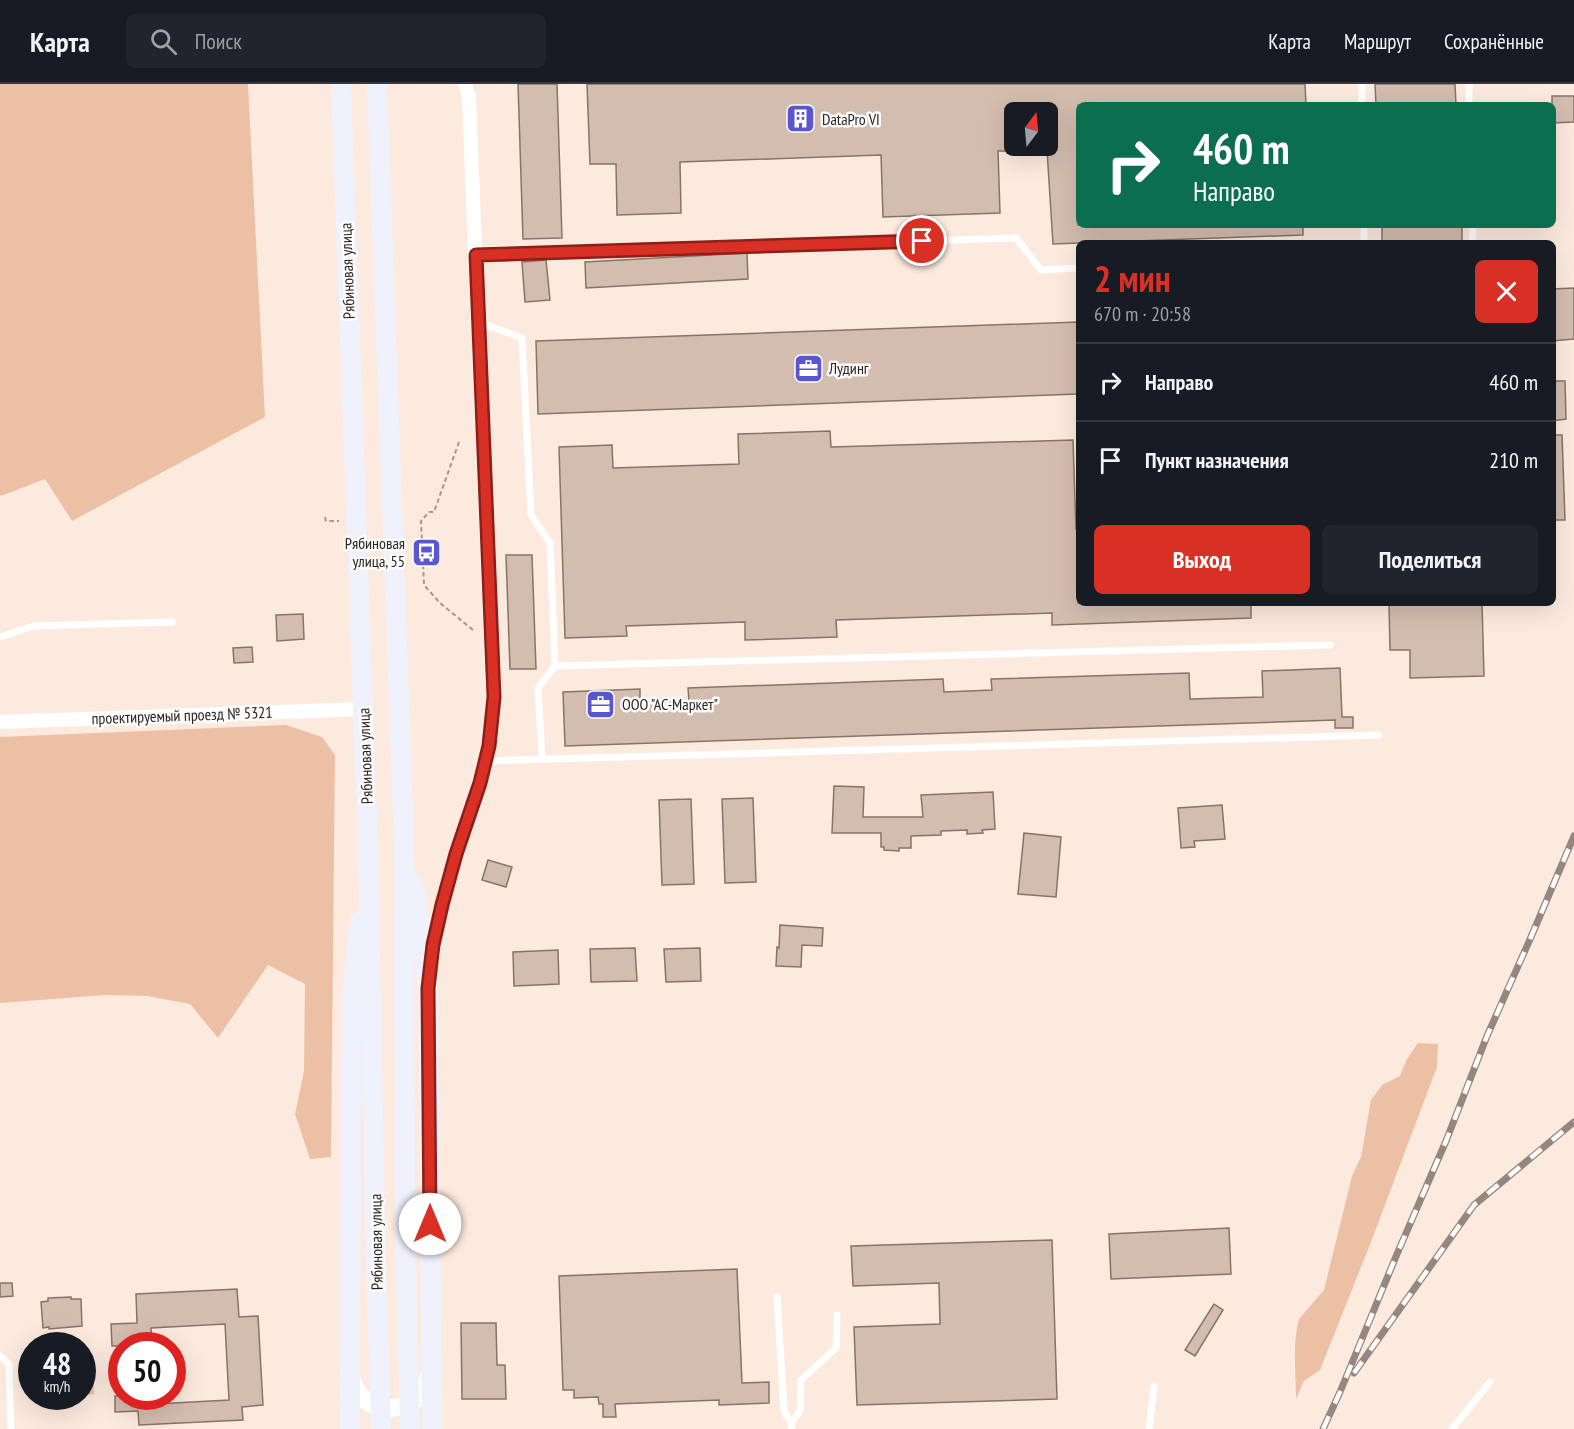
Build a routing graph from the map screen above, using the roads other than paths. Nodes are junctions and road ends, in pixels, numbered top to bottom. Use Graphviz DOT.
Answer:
graph roads {
  1 [pos="341,84"];
  2 [pos="377,84"];
  3 [pos="465,84"];
  4 [pos="1362,84"];
  5 [pos="1469,84"];
  6 [pos="1362,102"];
  7 [pos="1469,102"];
  8 [pos="476,255"];
  9 [pos="1076,268"];
  10 [pos="478,322"];
  11 [pos="172,622"];
  12 [pos="0,637"];
  13 [pos="1330,645"];
  14 [pos="555,666"];
  15 [pos="363,709"];
  16 [pos="0,722"];
  17 [pos="1379,735"];
  18 [pos="542,759"];
  19 [pos="486,761"];
  20 [pos="404,844"];
  21 [pos="368,850"];
  22 [pos="428,988"];
  23 [pos="777,1297"];
  24 [pos="837,1315"];
  25 [pos="0,1356"];
  26 [pos="431,1369"];
  27 [pos="350,1373"];
  28 [pos="1490,1382"];
  29 [pos="1154,1387"];
  30 [pos="791,1426"];
  31 [pos="11,1429"];
  32 [pos="350,1429"];
  33 [pos="381,1429"];
  34 [pos="410,1429"];
  35 [pos="432,1429"];
  36 [pos="1149,1429"];
  37 [pos="1452,1429"];
  1 -- 15 [label="main road, Рябиновая улица"];
  2 -- 20 [label="main road, Рябиновая улица"];
  3 -- 8 [label="street"];
  4 -- 6 [label="lane"];
  5 -- 7 [label="lane"];
  8 -- 9 [label="lane"];
  8 -- 10 [label="street"];
  10 -- 14 [label="lane"];
  10 -- 19 [label="street"];
  11 -- 12 [label="lane"];
  13 -- 14 [label="lane"];
  14 -- 18 [label="lane"];
  15 -- 16 [label="street, проектируемый проезд № 5321"];
  15 -- 21 [label="main road, Рябиновая улица"];
  17 -- 18 [label="lane"];
  18 -- 19 [label="lane"];
  19 -- 22 [label="street"];
  20 -- 22 [label="main road"];
  20 -- 34 [label="main road, Рябиновая улица"];
  21 -- 27 [label="main road"];
  21 -- 33 [label="main road, Рябиновая улица"];
  22 -- 26 [label="main road"];
  23 -- 30 [label="lane"];
  24 -- 30 [label="lane"];
  25 -- 31 [label="lane"];
  26 -- 27 [label="street"];
  26 -- 35 [label="main road"];
  27 -- 32 [label="main road"];
  28 -- 37 [label="lane"];
  29 -- 36 [label="lane"];
}
